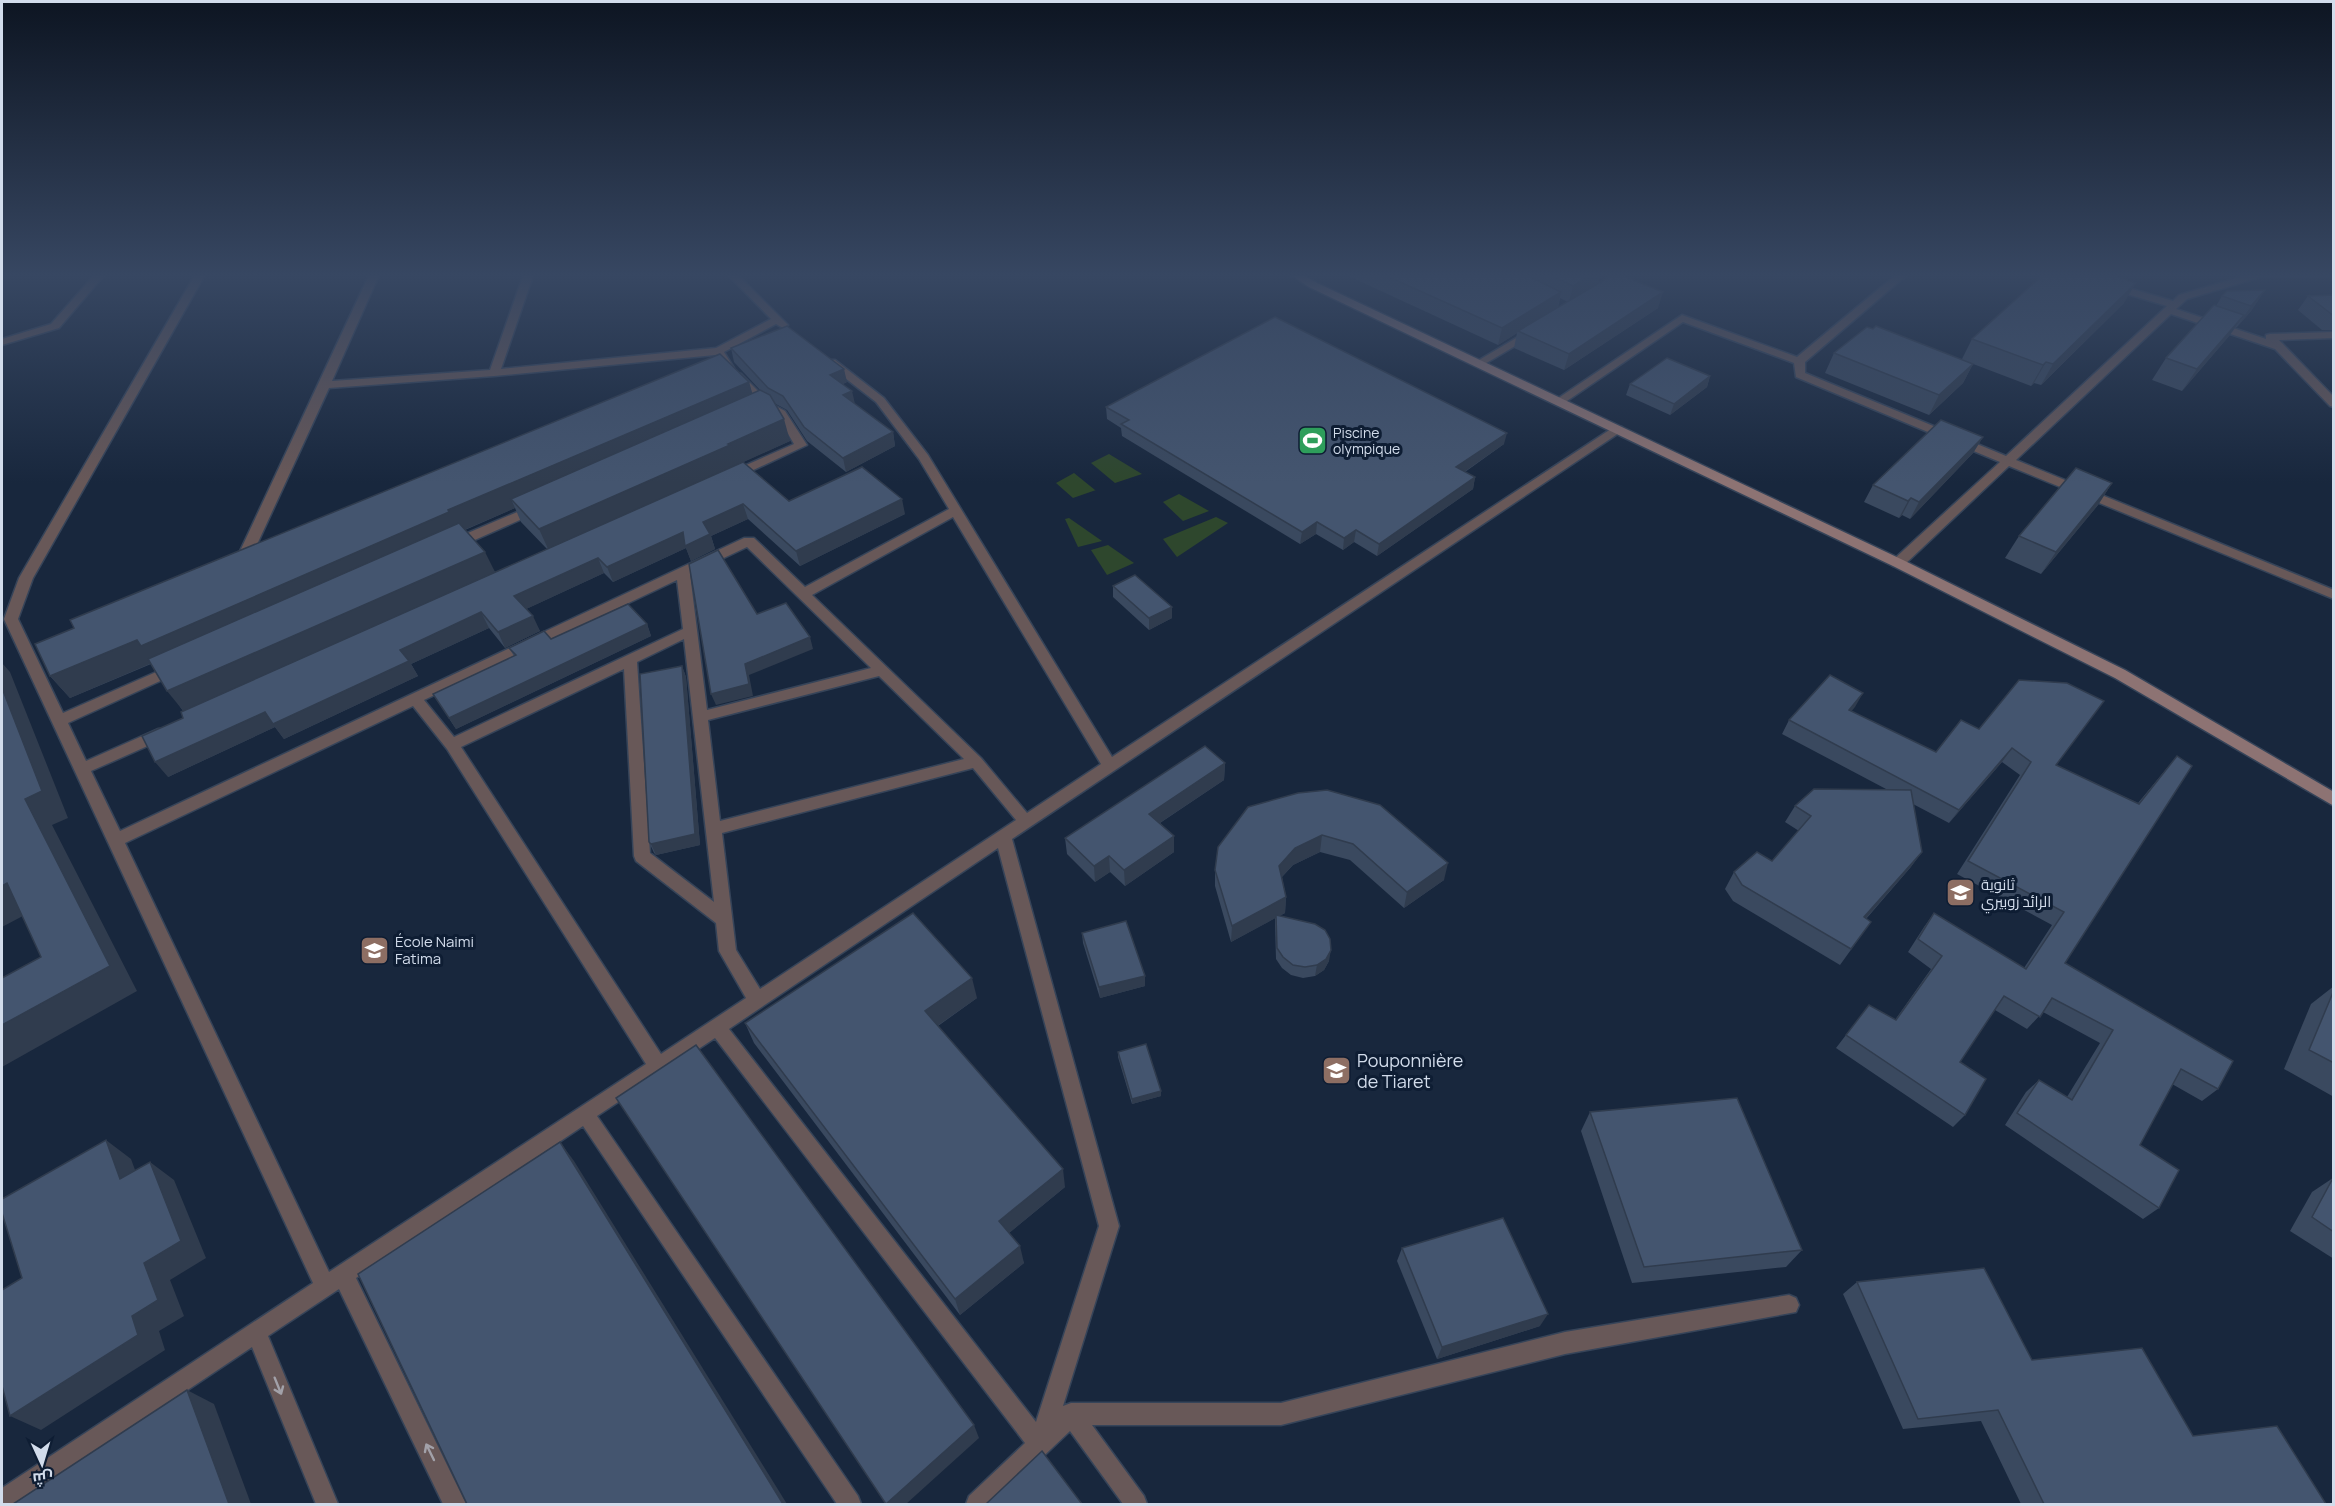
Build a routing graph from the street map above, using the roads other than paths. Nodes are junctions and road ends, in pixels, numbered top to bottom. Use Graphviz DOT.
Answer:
graph roads {
  1 [pos="161,343"];
  2 [pos="344,343"];
  3 [pos="504,343"];
  4 [pos="733,343"];
  5 [pos="1437,343"];
  6 [pos="1512,343"];
  7 [pos="1645,343"];
  8 [pos="1751,343"];
  9 [pos="1820,343"];
  10 [pos="2133,343"];
  11 [pos="2271,343"];
  12 [pos="2276,343"];
  13 [pos="2278,346"];
  14 [pos="718,351"];
  15 [pos="824,356"];
  16 [pos="1799,361"];
  17 [pos="1479,363"];
  18 [pos="494,373"];
  19 [pos="325,385"];
  20 [pos="1560,401"];
  21 [pos="2334,404"];
  22 [pos="1618,429"];
  23 [pos="2008,461"];
  24 [pos="724,479"];
  25 [pos="549,502"];
  26 [pos="957,510"];
  27 [pos="441,550"];
  28 [pos="1898,563"];
  29 [pos="259,564"];
  30 [pos="683,572"];
  31 [pos="803,594"];
  32 [pos="2334,595"];
  33 [pos="690,631"];
  34 [pos="630,658"];
  35 [pos="191,662"];
  36 [pos="881,670"];
  37 [pos="417,700"];
  38 [pos="700,717"];
  39 [pos="61,720"];
  40 [pos="179,725"];
  41 [pos="452,746"];
  42 [pos="976,762"];
  43 [pos="1110,766"];
  44 [pos="81,770"];
  45 [pos="2334,800"];
  46 [pos="1026,822"];
  47 [pos="714,829"];
  48 [pos="1004,836"];
  49 [pos="116,840"];
  50 [pos="725,920"];
  51 [pos="757,1000"];
  52 [pos="717,1027"];
  53 [pos="658,1066"];
  54 [pos="585,1114"];
  55 [pos="334,1281"];
  56 [pos="1790,1305"];
  57 [pos="256,1332"];
  58 [pos="1071,1414"];
  59 [pos="1041,1445"];
  60 [pos="2,1501"];
  61 [pos="327,1504"];
  62 [pos="456,1504"];
  63 [pos="850,1504"];
  64 [pos="977,1504"];
  65 [pos="1136,1504"];
  1 -- 39 [label="street"];
  2 -- 19 [label="street"];
  3 -- 18 [label="street"];
  4 -- 14 [label="street"];
  5 -- 17 [label="main road"];
  6 -- 17 [label="street"];
  7 -- 20 [label="street"];
  8 -- 16 [label="street"];
  9 -- 16 [label="street"];
  10 -- 23 [label="street"];
  11 -- 13 [label="street"];
  12 -- 13 [label="street"];
  13 -- 21 [label="street"];
  14 -- 18 [label="street"];
  14 -- 24 [label="street"];
  15 -- 26 [label="street"];
  16 -- 23 [label="street"];
  17 -- 20 [label="main road"];
  18 -- 19 [label="street"];
  19 -- 29 [label="street"];
  20 -- 22 [label="main road"];
  22 -- 28 [label="main road"];
  22 -- 43 [label="street"];
  23 -- 28 [label="street"];
  23 -- 32 [label="street"];
  25 -- 27 [label="street"];
  26 -- 31 [label="street"];
  26 -- 43 [label="street"];
  28 -- 45 [label="main road"];
  30 -- 31 [label="street"];
  30 -- 33 [label="street"];
  30 -- 37 [label="street"];
  31 -- 36 [label="street"];
  33 -- 34 [label="street"];
  33 -- 38 [label="street"];
  34 -- 41 [label="street"];
  34 -- 50 [label="street"];
  35 -- 39 [label="street"];
  36 -- 38 [label="street"];
  36 -- 42 [label="street"];
  37 -- 41 [label="street"];
  37 -- 49 [label="street"];
  38 -- 47 [label="street"];
  39 -- 44 [label="street"];
  40 -- 44 [label="street"];
  41 -- 53 [label="street"];
  42 -- 46 [label="street"];
  42 -- 47 [label="street"];
  43 -- 46 [label="street"];
  44 -- 49 [label="street"];
  46 -- 48 [label="street"];
  47 -- 50 [label="street"];
  48 -- 51 [label="street"];
  48 -- 59 [label="street"];
  49 -- 55 [label="street"];
  50 -- 51 [label="street"];
  51 -- 52 [label="street"];
  52 -- 53 [label="street"];
  52 -- 59 [label="street"];
  53 -- 54 [label="street"];
  54 -- 55 [label="street"];
  54 -- 63 [label="street"];
  55 -- 57 [label="street"];
  62 -- 55 [label="street, one-way"];
  56 -- 58 [label="street"];
  57 -- 60 [label="street"];
  57 -- 61 [label="street, one-way"];
  58 -- 59 [label="street"];
  58 -- 65 [label="street"];
  59 -- 64 [label="street"];
}
